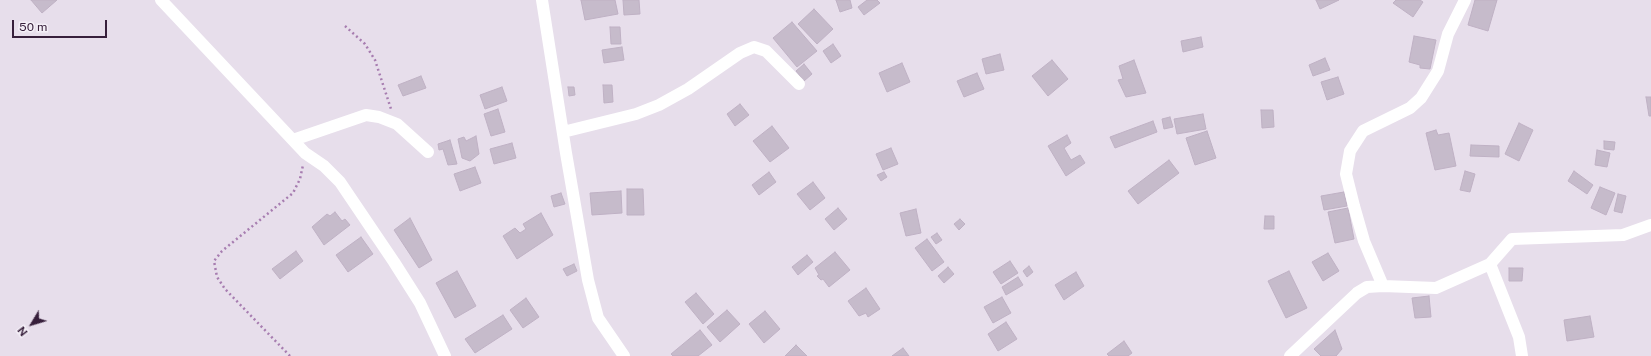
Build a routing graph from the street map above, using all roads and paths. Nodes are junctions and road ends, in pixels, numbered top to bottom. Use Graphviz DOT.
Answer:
graph roads {
  1 [pos="161,0"];
  2 [pos="542,0"];
  3 [pos="1465,0"];
  4 [pos="344,26"];
  5 [pos="799,84"];
  6 [pos="397,124"];
  7 [pos="563,132"];
  8 [pos="293,140"];
  9 [pos="305,152"];
  10 [pos="428,152"];
  11 [pos="1651,225"];
  12 [pos="1490,264"];
  13 [pos="1383,286"];
  14 [pos="290,356"];
  15 [pos="445,356"];
  16 [pos="624,356"];
  17 [pos="1290,356"];
  18 [pos="1522,356"];
  1 -- 8 [label="street"];
  2 -- 7 [label="street"];
  3 -- 13 [label="street"];
  4 -- 6 [label="path"];
  5 -- 7 [label="street"];
  6 -- 8 [label="street"];
  6 -- 10 [label="street"];
  7 -- 16 [label="street"];
  8 -- 9 [label="street"];
  9 -- 14 [label="path"];
  9 -- 15 [label="street"];
  11 -- 12 [label="street"];
  12 -- 13 [label="street"];
  12 -- 18 [label="street"];
  13 -- 17 [label="street"];
}
